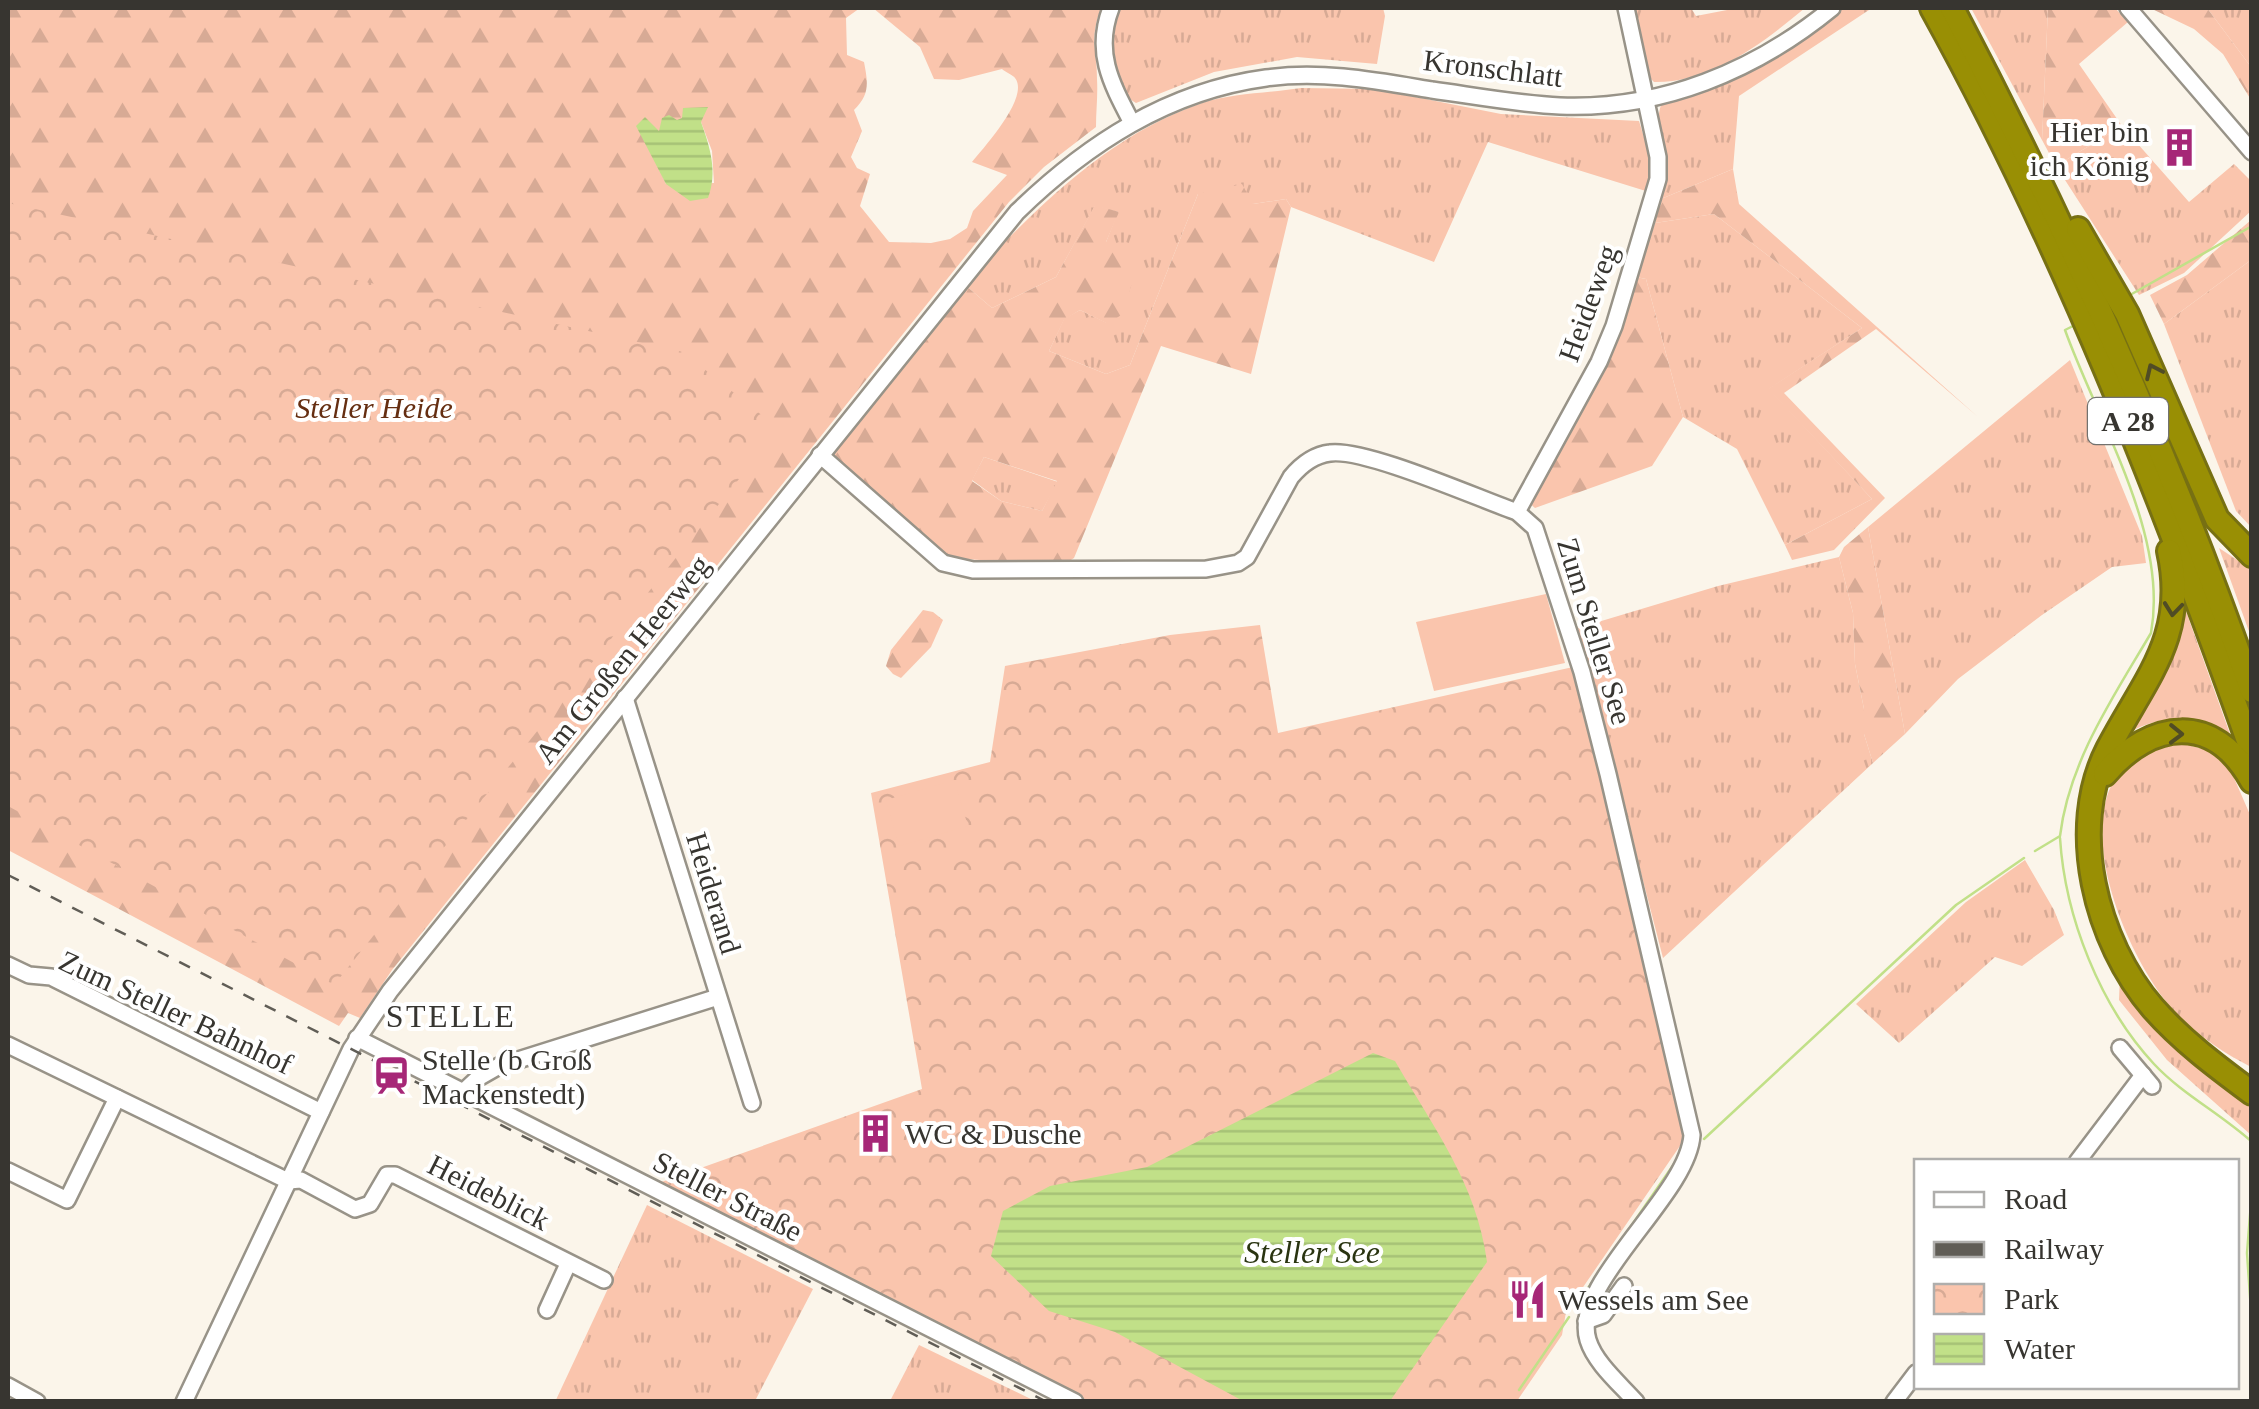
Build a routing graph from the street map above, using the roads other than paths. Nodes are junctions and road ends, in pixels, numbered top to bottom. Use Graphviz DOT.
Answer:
graph roads {
  1 [pos="1111,8"];
  2 [pos="1626,8"];
  3 [pos="1832,8"];
  4 [pos="1932,8"];
  5 [pos="1952,8"];
  6 [pos="2128,8"];
  7 [pos="1647,100"];
  8 [pos="1132,123"];
  9 [pos="2252,152"];
  10 [pos="2103,313"];
  11 [pos="820,455"];
  12 [pos="1517,512"];
  13 [pos="2165,512"];
  14 [pos="2252,554"];
  15 [pos="2252,692"];
  16 [pos="625,698"];
  17 [pos="2252,752"];
  18 [pos="2099,780"];
  19 [pos="2252,781"];
  20 [pos="8,964"];
  21 [pos="718,997"];
  22 [pos="357,1038"];
  23 [pos="12,1047"];
  24 [pos="2120,1048"];
  25 [pos="8,1066"];
  26 [pos="2246,1085"];
  27 [pos="462,1093"];
  28 [pos="117,1098"];
  29 [pos="752,1103"];
  30 [pos="321,1112"];
  31 [pos="2080,1159"];
  32 [pos="8,1171"];
  33 [pos="288,1182"];
  34 [pos="568,1264"];
  35 [pos="604,1280"];
  36 [pos="1624,1286"];
  37 [pos="546,1310"];
  38 [pos="1586,1321"];
  39 [pos="1914,1375"];
  40 [pos="8,1386"];
  41 [pos="37,1402"];
  42 [pos="184,1402"];
  43 [pos="1076,1402"];
  44 [pos="1636,1402"];
  45 [pos="1894,1402"];
  1 -- 8 [label="street"];
  2 -- 7 [label="street, Heideweg"];
  3 -- 7 [label="street, Kronschlatt"];
  4 -- 10 [label="highway, A 28"];
  5 -- 10 [label="highway"];
  6 -- 9 [label="street"];
  7 -- 8 [label="street, Kronschlatt"];
  7 -- 12 [label="street, Heideweg"];
  8 -- 11 [label="street, Am Großen Heerweg"];
  10 -- 13 [label="highway, A 28"];
  14 -- 10 [label="highway, one-way"];
  10 -- 15 [label="highway, A 28"];
  11 -- 12 [label="street"];
  11 -- 16 [label="street, Am Großen Heerweg"];
  12 -- 38 [label="street, Zum Steller See"];
  13 -- 17 [label="highway, A 28"];
  13 -- 18 [label="highway, one-way"];
  16 -- 21 [label="street, Heiderand"];
  16 -- 22 [label="street, Am Großen Heerweg"];
  18 -- 19 [label="highway, one-way"];
  18 -- 26 [label="highway"];
  20 -- 30 [label="street, Zum Steller Bahnhof"];
  21 -- 27 [label="street"];
  21 -- 29 [label="street, Heiderand"];
  22 -- 27 [label="street, Steller Straße"];
  22 -- 30 [label="street, Am Großen Heerweg"];
  23 -- 25 [label="street"];
  23 -- 28 [label="street"];
  24 -- 31 [label="street"];
  27 -- 43 [label="street, Steller Straße"];
  28 -- 32 [label="street"];
  28 -- 33 [label="street"];
  30 -- 33 [label="street, Am Großen Heerweg"];
  33 -- 34 [label="street, Heideblick"];
  33 -- 42 [label="street, Am Großen Heerweg"];
  34 -- 35 [label="street, Heideblick"];
  34 -- 37 [label="street, Heideblick"];
  36 -- 38 [label="street"];
  38 -- 44 [label="street"];
  39 -- 45 [label="street"];
  40 -- 41 [label="street"];
}
